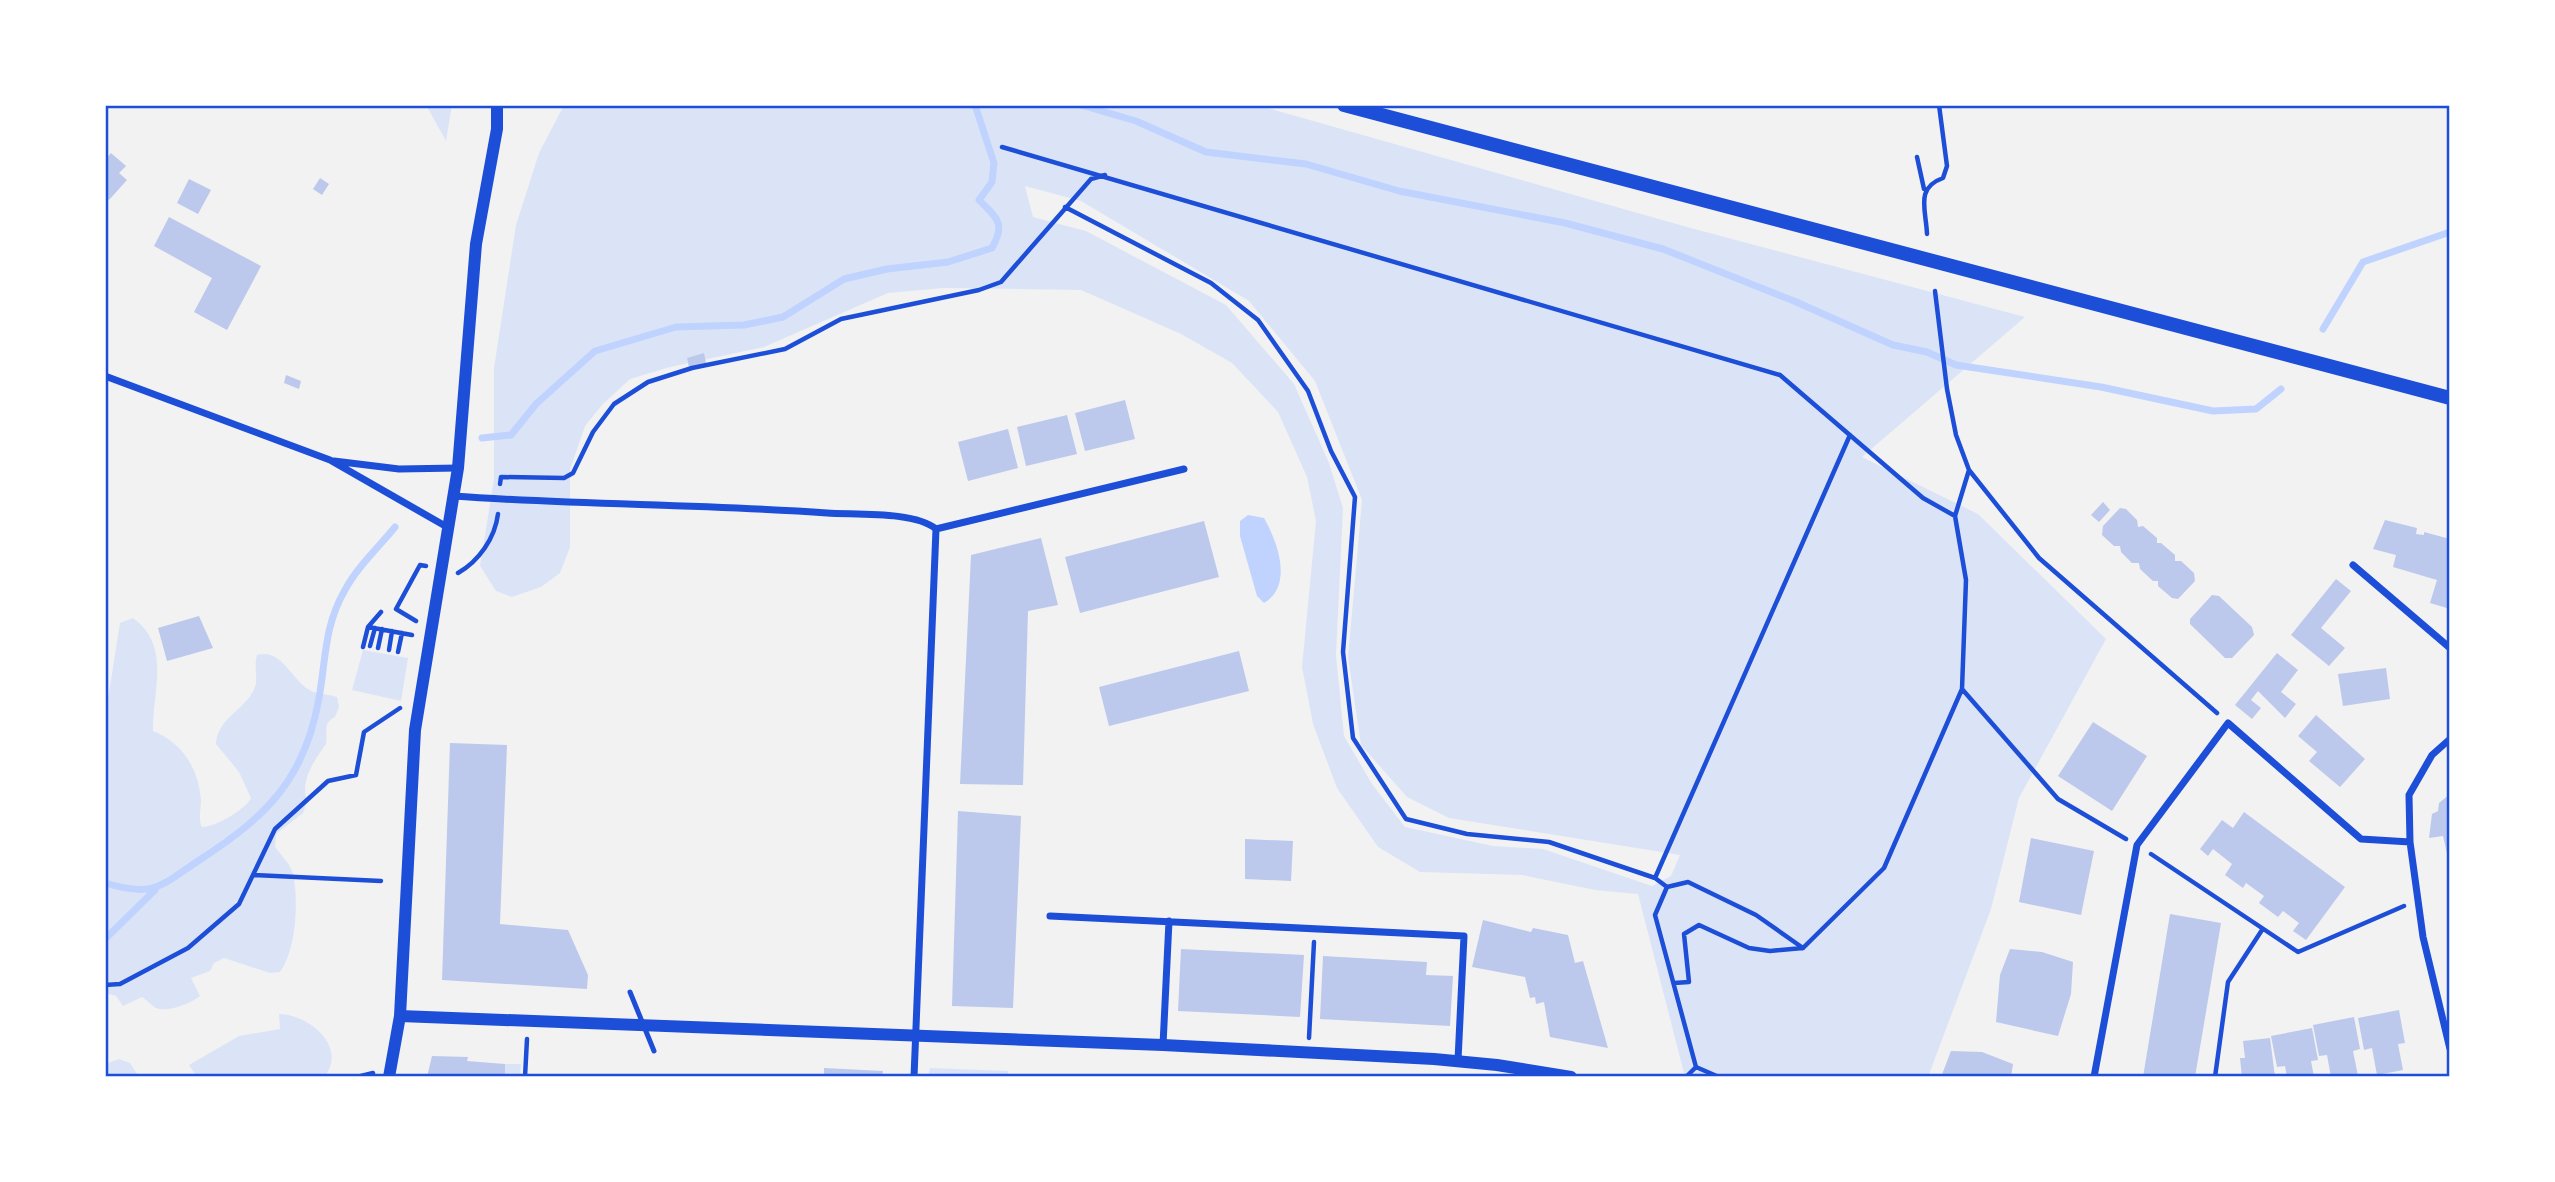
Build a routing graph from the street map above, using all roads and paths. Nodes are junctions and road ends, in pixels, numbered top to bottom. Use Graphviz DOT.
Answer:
graph roads {
  1 [pos="497,105"];
  2 [pos="507,105"];
  3 [pos="1344,105"];
  4 [pos="1939,105"];
  5 [pos="497,129"];
  6 [pos="1002,147"];
  7 [pos="1917,157"];
  8 [pos="1105,175"];
  9 [pos="1924,190"];
  10 [pos="1065,207"];
  11 [pos="1927,234"];
  12 [pos="1935,291"];
  13 [pos="105,376"];
  14 [pos="2450,398"];
  15 [pos="1850,435"];
  16 [pos="330,460"];
  17 [pos="458,468"];
  18 [pos="1184,469"];
  19 [pos="1969,470"];
  20 [pos="453,496"];
  21 [pos="499,499"];
  22 [pos="1955,516"];
  23 [pos="447,527"];
  24 [pos="936,529"];
  25 [pos="2354,565"];
  26 [pos="439,569"];
  27 [pos="381,612"];
  28 [pos="420,624"];
  29 [pos="372,627"];
  30 [pos="382,629"];
  31 [pos="392,631"];
  32 [pos="402,633"];
  33 [pos="414,635"];
  34 [pos="370,646"];
  35 [pos="363,647"];
  36 [pos="378,648"];
  37 [pos="2450,649"];
  38 [pos="388,650"];
  39 [pos="398,652"];
  40 [pos="1962,690"];
  41 [pos="405,704"];
  42 [pos="2228,723"];
  43 [pos="2450,739"];
  44 [pos="2410,842"];
  45 [pos="2137,845"];
  46 [pos="253,875"];
  47 [pos="1655,878"];
  48 [pos="381,881"];
  49 [pos="1667,887"];
  50 [pos="2418,902"];
  51 [pos="1050,916"];
  52 [pos="1169,921"];
  53 [pos="1315,929"];
  54 [pos="2262,930"];
  55 [pos="1802,948"];
  56 [pos="1674,983"];
  57 [pos="105,985"];
  58 [pos="630,992"];
  59 [pos="400,1016"];
  60 [pos="528,1020"];
  61 [pos="643,1024"];
  62 [pos="916,1038"];
  63 [pos="1163,1045"];
  64 [pos="2450,1049"];
  65 [pos="654,1051"];
  66 [pos="1309,1053"];
  67 [pos="1458,1060"];
  68 [pos="1696,1067"];
  69 [pos="389,1077"];
  70 [pos="525,1077"];
  71 [pos="914,1077"];
  72 [pos="1571,1077"];
  73 [pos="1686,1077"];
  74 [pos="1719,1077"];
  75 [pos="2094,1077"];
  76 [pos="2215,1077"];
  1 -- 5 [label="street"];
  2 -- 5 [label="street"];
  3 -- 14 [label="main road"];
  4 -- 9 [label="path"];
  5 -- 17 [label="street"];
  6 -- 8 [label="path"];
  7 -- 9 [label="path"];
  8 -- 10 [label="path"];
  8 -- 15 [label="path"];
  9 -- 11 [label="path"];
  10 -- 21 [label="path"];
  10 -- 47 [label="path"];
  12 -- 19 [label="path"];
  13 -- 16 [label="street"];
  15 -- 22 [label="path"];
  15 -- 47 [label="path"];
  16 -- 17 [label="street"];
  16 -- 23 [label="street"];
  17 -- 20 [label="street"];
  18 -- 24 [label="street"];
  19 -- 22 [label="path"];
  19 -- 42 [label="path"];
  20 -- 21 [label="street"];
  20 -- 23 [label="street"];
  21 -- 24 [label="street"];
  21 -- 26 [label="path"];
  22 -- 40 [label="path"];
  23 -- 26 [label="street"];
  24 -- 62 [label="street"];
  25 -- 37 [label="street"];
  26 -- 28 [label="path"];
  26 -- 59 [label="street"];
  27 -- 29 [label="path"];
  29 -- 30 [label="path"];
  29 -- 34 [label="path"];
  29 -- 35 [label="path"];
  30 -- 31 [label="path"];
  30 -- 36 [label="path"];
  31 -- 32 [label="path"];
  31 -- 38 [label="path"];
  32 -- 33 [label="path"];
  32 -- 39 [label="path"];
  40 -- 45 [label="path"];
  40 -- 55 [label="path"];
  41 -- 46 [label="path"];
  42 -- 44 [label="street"];
  42 -- 45 [label="street"];
  43 -- 44 [label="street"];
  44 -- 50 [label="street"];
  45 -- 54 [label="path"];
  45 -- 75 [label="street"];
  46 -- 48 [label="path"];
  46 -- 57 [label="path"];
  47 -- 49 [label="path"];
  49 -- 55 [label="path"];
  49 -- 56 [label="path"];
  50 -- 54 [label="path"];
  50 -- 64 [label="street"];
  51 -- 52 [label="street"];
  52 -- 53 [label="street"];
  52 -- 63 [label="street"];
  53 -- 66 [label="path"];
  53 -- 67 [label="street"];
  54 -- 76 [label="path"];
  55 -- 56 [label="path"];
  56 -- 68 [label="path"];
  58 -- 61 [label="lane"];
  59 -- 60 [label="street"];
  59 -- 69 [label="street"];
  60 -- 61 [label="street"];
  60 -- 70 [label="path"];
  61 -- 62 [label="street"];
  61 -- 65 [label="lane"];
  62 -- 63 [label="street"];
  62 -- 71 [label="street"];
  63 -- 66 [label="street"];
  66 -- 67 [label="street"];
  67 -- 72 [label="street"];
  68 -- 73 [label="path"];
  68 -- 74 [label="path"];
}
